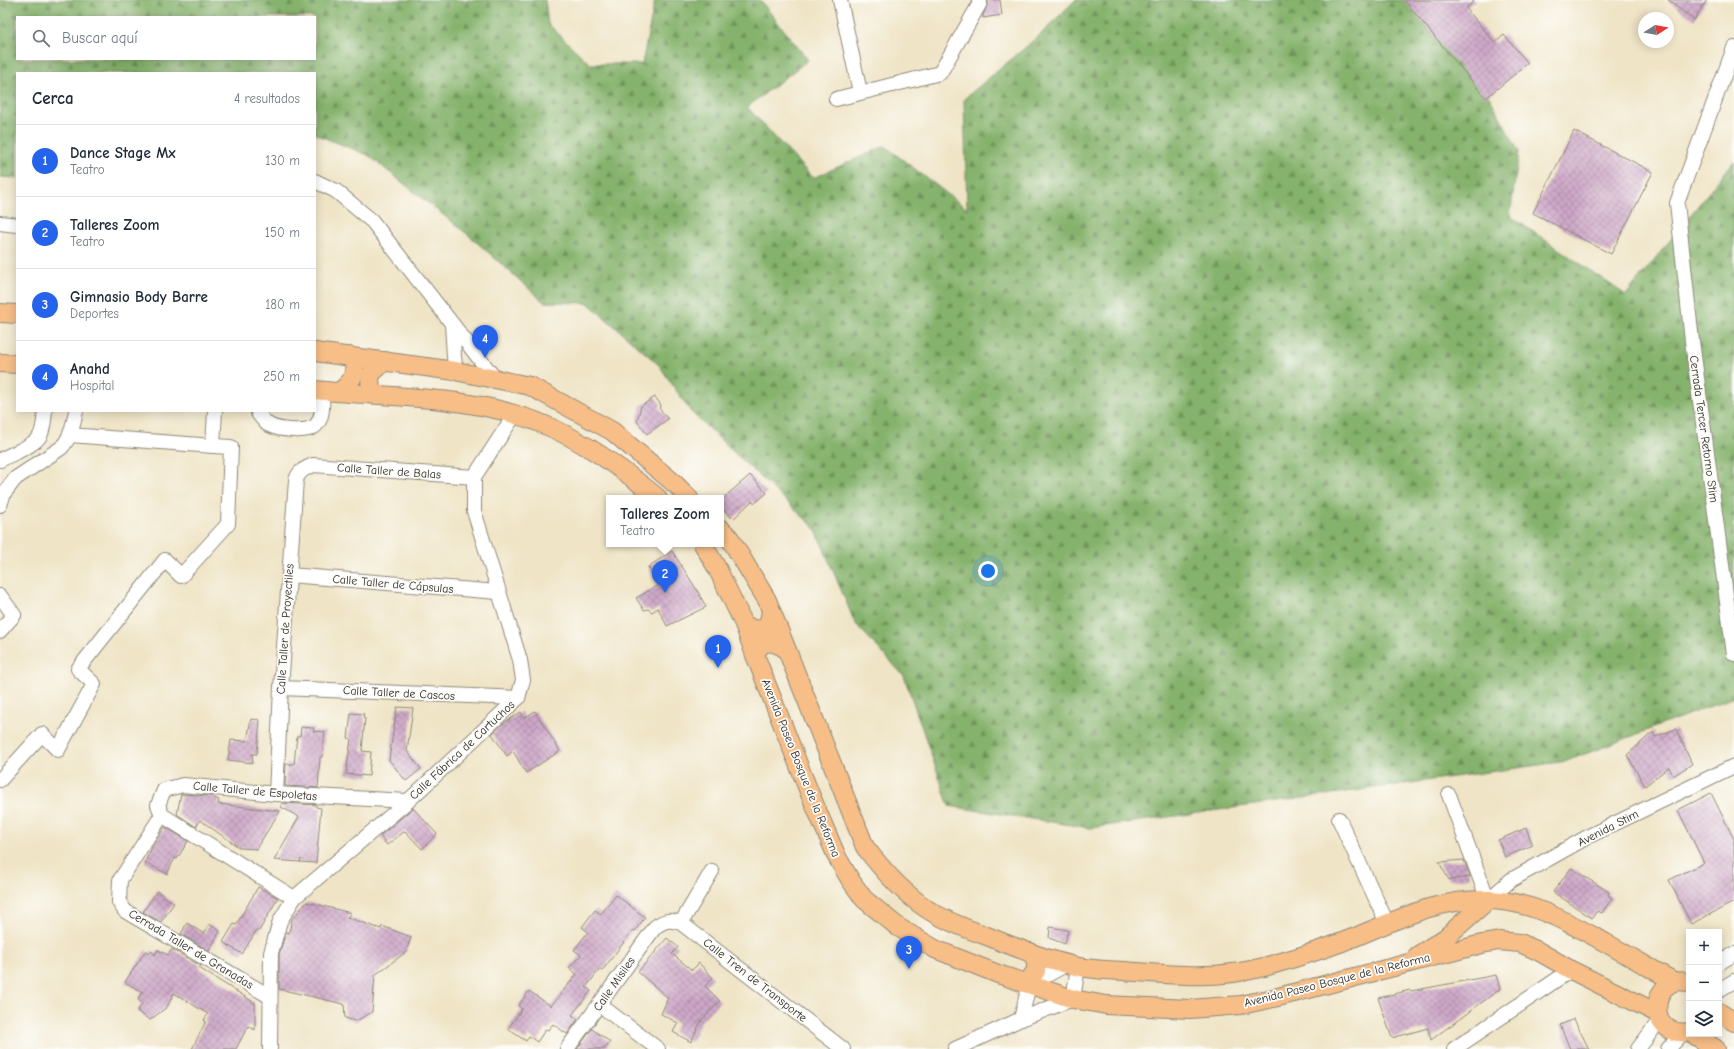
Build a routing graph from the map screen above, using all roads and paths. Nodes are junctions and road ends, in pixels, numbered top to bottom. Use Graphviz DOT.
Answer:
graph roads {
  1 [pos="979,0"];
  2 [pos="844,1"];
  3 [pos="1734,48"];
  4 [pos="860,92"];
  5 [pos="836,99"];
  6 [pos="316,181"];
  7 [pos="0,223"];
  8 [pos="16,225"];
  9 [pos="0,313"];
  10 [pos="16,314"];
  11 [pos="452,324"];
  12 [pos="316,352"];
  13 [pos="349,356"];
  14 [pos="385,361"];
  15 [pos="0,363"];
  16 [pos="16,364"];
  17 [pos="455,371"];
  18 [pos="496,380"];
  19 [pos="318,390"];
  20 [pos="340,391"];
  21 [pos="371,394"];
  22 [pos="46,412"];
  23 [pos="76,412"];
  24 [pos="215,412"];
  25 [pos="258,412"];
  26 [pos="515,414"];
  27 [pos="70,435"];
  28 [pos="213,446"];
  29 [pos="0,460"];
  30 [pos="304,468"];
  31 [pos="474,477"];
  32 [pos="654,495"];
  33 [pos="686,495"];
  34 [pos="0,505"];
  35 [pos="724,532"];
  36 [pos="705,547"];
  37 [pos="289,575"];
  38 [pos="498,592"];
  39 [pos="0,596"];
  40 [pos="771,611"];
  41 [pos="744,624"];
  42 [pos="1,627"];
  43 [pos="785,648"];
  44 [pos="1734,654"];
  45 [pos="755,655"];
  46 [pos="281,688"];
  47 [pos="518,698"];
  48 [pos="1734,766"];
  49 [pos="0,780"];
  50 [pos="276,794"];
  51 [pos="1448,795"];
  52 [pos="408,801"];
  53 [pos="162,815"];
  54 [pos="1339,819"];
  55 [pos="712,871"];
  56 [pos="294,898"];
  57 [pos="1488,900"];
  58 [pos="681,923"];
  59 [pos="1387,923"];
  60 [pos="1030,952"];
  61 [pos="1734,954"];
  62 [pos="1722,961"];
  63 [pos="1402,964"];
  64 [pos="1072,966"];
  65 [pos="1571,970"];
  66 [pos="1734,981"];
  67 [pos="1685,982"];
  68 [pos="1026,984"];
  69 [pos="1722,988"];
  70 [pos="269,996"];
  71 [pos="1073,999"];
  72 [pos="600,1005"];
  73 [pos="1722,1014"];
  74 [pos="1658,1016"];
  75 [pos="1021,1019"];
  76 [pos="1734,1022"];
  77 [pos="1686,1033"];
  78 [pos="1686,1035"];
  79 [pos="1695,1037"];
  80 [pos="270,1049"];
  81 [pos="567,1049"];
  82 [pos="658,1049"];
  83 [pos="843,1049"];
  84 [pos="956,1049"];
  85 [pos="1454,1049"];
  86 [pos="1638,1049"];
  87 [pos="1668,1049"];
  88 [pos="1716,1049"];
  1 -- 4 [label="street"];
  2 -- 4 [label="street"];
  3 -- 44 [label="street, Cerrada Tercer Retorno Stim"];
  4 -- 5 [label="street"];
  6 -- 11 [label="street"];
  7 -- 8 [label="street"];
  9 -- 10 [label="main road"];
  11 -- 17 [label="street"];
  11 -- 18 [label="street"];
  12 -- 13 [label="main road"];
  13 -- 14 [label="main road"];
  13 -- 20 [label="main road"];
  14 -- 17 [label="main road"];
  14 -- 21 [label="main road"];
  15 -- 16 [label="main road"];
  17 -- 18 [label="main road"];
  18 -- 33 [label="main road"];
  19 -- 20 [label="main road"];
  19 -- 25 [label="street"];
  20 -- 21 [label="main road"];
  21 -- 26 [label="main road"];
  22 -- 29 [label="street"];
  23 -- 27 [label="street"];
  24 -- 28 [label="street"];
  26 -- 31 [label="street"];
  26 -- 32 [label="main road"];
  27 -- 28 [label="street"];
  27 -- 34 [label="street"];
  28 -- 49 [label="street"];
  30 -- 31 [label="street, Calle Taller de Balas"];
  30 -- 37 [label="street, Calle Taller de Proyectiles"];
  31 -- 38 [label="street, Calle Fábrica de Cartuchos"];
  35 -- 40 [label="main road"];
  36 -- 41 [label="main road, Avenida Paseo Bosque de la Reforma"];
  37 -- 38 [label="street, Calle Taller de Cápsulas"];
  37 -- 46 [label="street, Calle Taller de Proyectiles"];
  38 -- 47 [label="street, Calle Fábrica de Cartuchos"];
  39 -- 42 [label="street"];
  40 -- 41 [label="main road"];
  40 -- 43 [label="main road"];
  41 -- 45 [label="main road, Avenida Paseo Bosque de la Reforma"];
  43 -- 45 [label="main road"];
  43 -- 60 [label="main road"];
  45 -- 68 [label="main road, Avenida Paseo Bosque de la Reforma"];
  46 -- 47 [label="street, Calle Taller de Cascos"];
  46 -- 50 [label="street, Calle Taller de Proyectiles"];
  47 -- 52 [label="street, Calle Fábrica de Cartuchos"];
  48 -- 57 [label="street, Avenida Stim"];
  50 -- 52 [label="street, Calle Taller de Espoletas"];
  50 -- 53 [label="street, Calle Taller de Espoletas"];
  51 -- 57 [label="street"];
  52 -- 56 [label="street, Calle Fábrica de Cartuchos"];
  53 -- 56 [label="street"];
  53 -- 70 [label="street, Cerrada Taller de Granadas"];
  54 -- 59 [label="street"];
  55 -- 58 [label="street"];
  56 -- 70 [label="street, Calle Fábrica de Cartuchos"];
  57 -- 59 [label="main road"];
  57 -- 63 [label="main road"];
  57 -- 67 [label="main road"];
  58 -- 72 [label="street, Calle Misiles"];
  58 -- 83 [label="street, Calle Tren de Transporte"];
  59 -- 64 [label="main road"];
  60 -- 64 [label="main road"];
  60 -- 68 [label="main road"];
  61 -- 62 [label="street"];
  63 -- 65 [label="main road, Avenida Paseo Bosque de la Reforma"];
  63 -- 71 [label="main road, Avenida Paseo Bosque de la Reforma"];
  64 -- 68 [label="street"];
  64 -- 71 [label="street"];
  65 -- 74 [label="main road, Avenida Paseo Bosque de la Reforma"];
  65 -- 85 [label="street"];
  66 -- 69 [label="street"];
  67 -- 74 [label="main road"];
  68 -- 71 [label="main road, Avenida Paseo Bosque de la Reforma"];
  68 -- 75 [label="street"];
  70 -- 80 [label="street, Calle Fábrica de Cartuchos"];
  71 -- 75 [label="street"];
  72 -- 81 [label="street, Calle Misiles"];
  72 -- 82 [label="street"];
  73 -- 76 [label="main road"];
  74 -- 77 [label="main road, Avenida Paseo Bosque de la Reforma"];
  74 -- 86 [label="street"];
  75 -- 84 [label="street"];
  78 -- 87 [label="street"];
  79 -- 88 [label="main road"];
}
